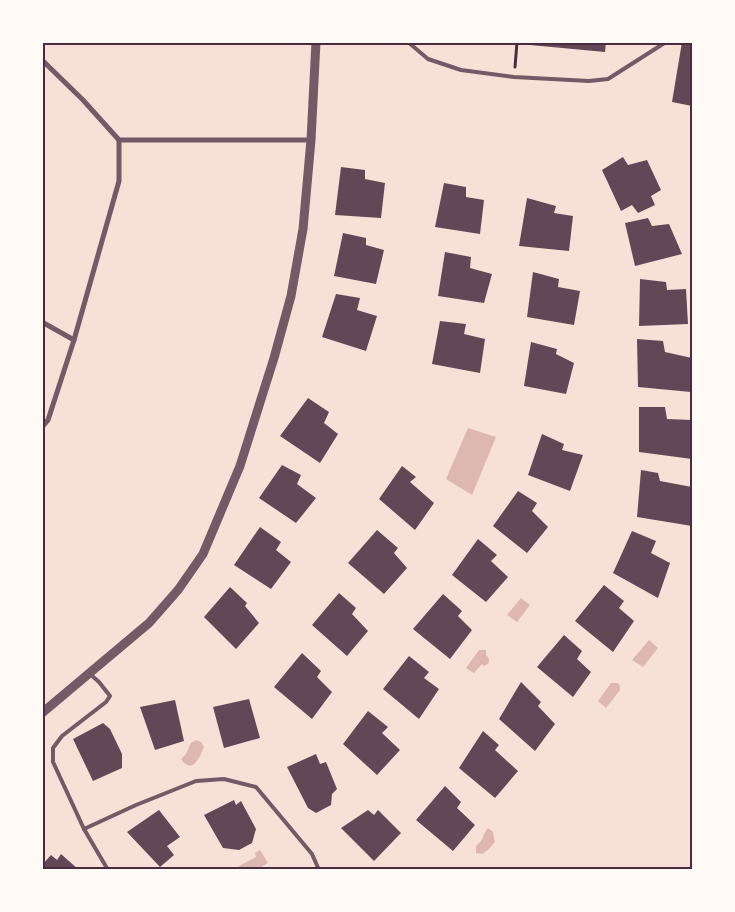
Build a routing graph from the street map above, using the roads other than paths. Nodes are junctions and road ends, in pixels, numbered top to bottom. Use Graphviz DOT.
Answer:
graph roads {
  1 [pos="316,42"];
  2 [pos="408,42"];
  3 [pos="666,42"];
  4 [pos="42,60"];
  5 [pos="119,140"];
  6 [pos="311,140"];
  7 [pos="42,322"];
  8 [pos="74,340"];
  9 [pos="42,426"];
  10 [pos="90,674"];
  11 [pos="42,713"];
  12 [pos="84,829"];
  13 [pos="108,870"];
  14 [pos="319,870"];
  1 -- 6 [label="street"];
  2 -- 3 [label="lane"];
  4 -- 5 [label="street"];
  5 -- 6 [label="street"];
  5 -- 8 [label="street"];
  6 -- 10 [label="street"];
  7 -- 8 [label="street"];
  8 -- 9 [label="street"];
  10 -- 11 [label="street"];
  10 -- 12 [label="lane"];
  12 -- 13 [label="lane"];
  12 -- 14 [label="lane"];
}
